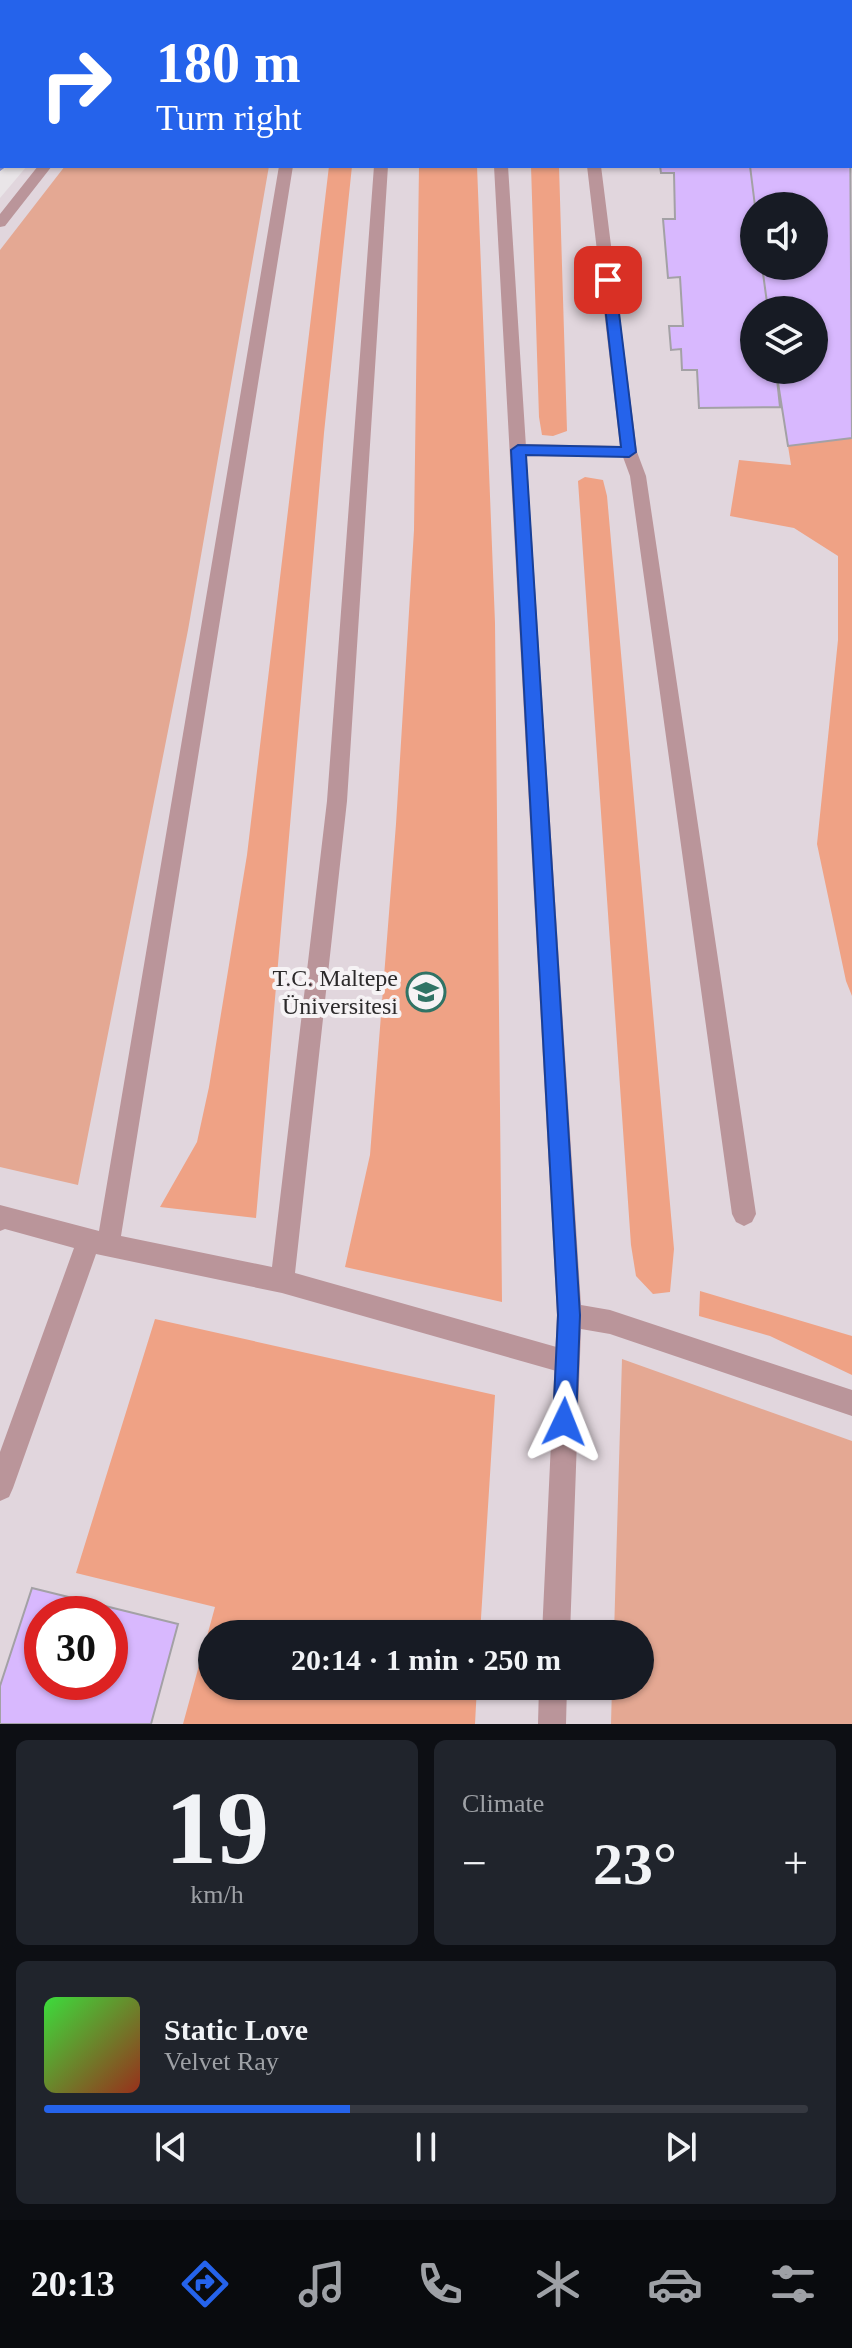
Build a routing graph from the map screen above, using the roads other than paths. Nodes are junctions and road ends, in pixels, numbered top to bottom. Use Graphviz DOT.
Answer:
graph roads {
  1 [pos="43,168"];
  2 [pos="286,168"];
  3 [pos="381,168"];
  4 [pos="501,168"];
  5 [pos="594,168"];
  6 [pos="0,223"];
  7 [pos="518,450"];
  8 [pos="629,452"];
  9 [pos="744,1214"];
  10 [pos="0,1219"];
  11 [pos="99,1242"];
  12 [pos="282,1281"];
  13 [pos="569,1315"];
  14 [pos="567,1362"];
  15 [pos="852,1403"];
  16 [pos="0,1488"];
  17 [pos="557,1620"];
  18 [pos="553,1700"];
  19 [pos="552,1724"];
  1 -- 6 [label="street"];
  2 -- 11 [label="street"];
  3 -- 12 [label="street"];
  4 -- 7 [label="street"];
  5 -- 8 [label="street"];
  7 -- 8 [label="street"];
  7 -- 13 [label="street"];
  8 -- 9 [label="street"];
  10 -- 11 [label="street"];
  11 -- 12 [label="street"];
  11 -- 16 [label="street"];
  12 -- 14 [label="street"];
  13 -- 14 [label="street"];
  13 -- 15 [label="street"];
  14 -- 17 [label="street"];
  18 -- 19 [label="street"];
}
